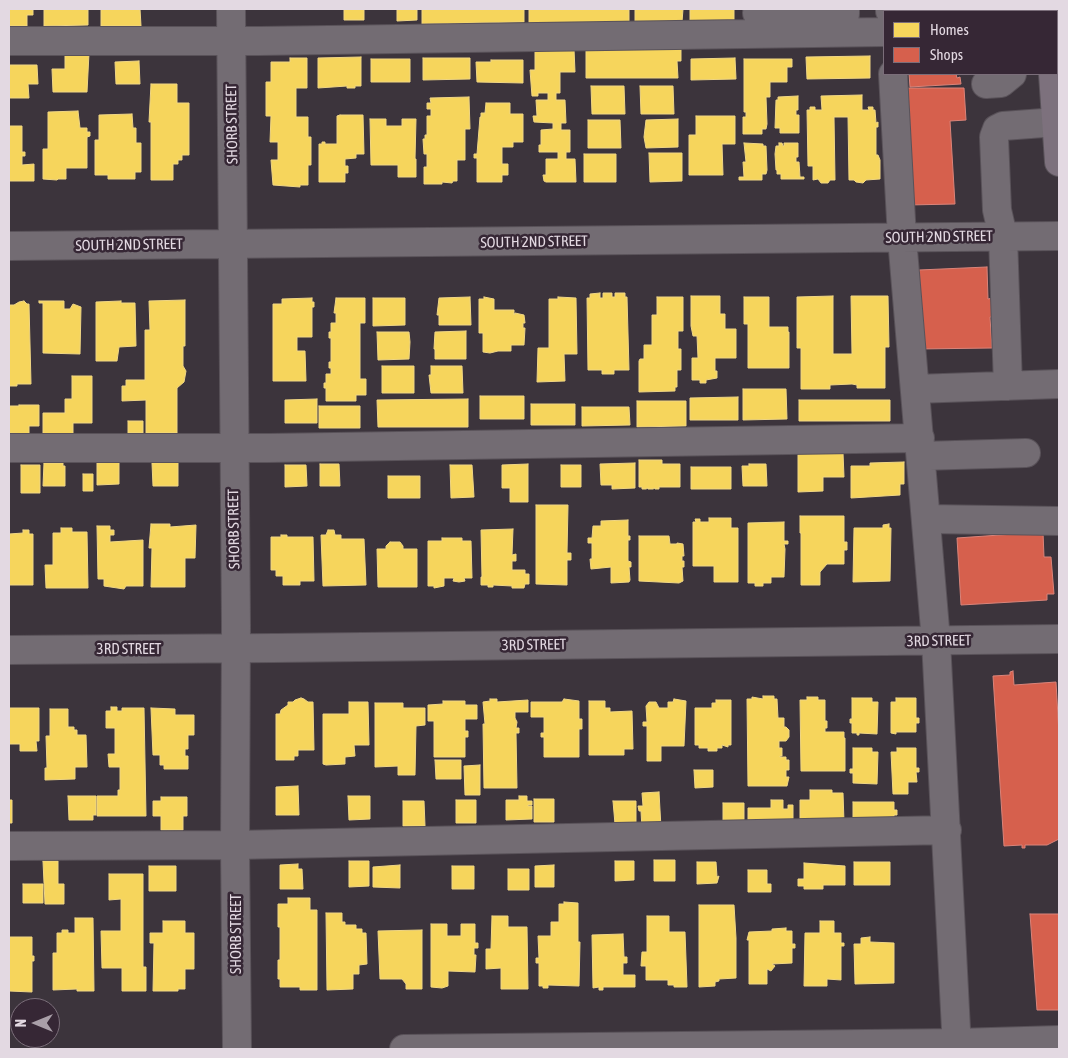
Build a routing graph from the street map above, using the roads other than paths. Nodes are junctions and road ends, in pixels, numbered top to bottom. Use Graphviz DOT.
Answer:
graph roads {
  1 [pos="230,9"];
  2 [pos="845,9"];
  3 [pos="758,14"];
  4 [pos="883,32"];
  5 [pos="231,40"];
  6 [pos="9,41"];
  7 [pos="893,75"];
  8 [pos="1011,75"];
  9 [pos="1054,75"];
  10 [pos="986,84"];
  11 [pos="1057,122"];
  12 [pos="1059,162"];
  13 [pos="1003,236"];
  14 [pos="1059,236"];
  15 [pos="902,238"];
  16 [pos="232,244"];
  17 [pos="9,246"];
  18 [pos="1059,384"];
  19 [pos="1008,386"];
  20 [pos="915,389"];
  21 [pos="233,447"];
  22 [pos="920,447"];
  23 [pos="9,448"];
  24 [pos="1026,452"];
  25 [pos="926,519"];
  26 [pos="1059,521"];
  27 [pos="1059,639"];
  28 [pos="936,641"];
  29 [pos="236,648"];
  30 [pos="9,650"];
  31 [pos="947,830"];
  32 [pos="235,845"];
  33 [pos="9,846"];
  34 [pos="1059,1040"];
  35 [pos="957,1046"];
  36 [pos="237,1049"];
  37 [pos="404,1049"];
  1 -- 5 [label="street, SHORB STREET"];
  2 -- 3 [label="street"];
  4 -- 5 [label="street"];
  5 -- 6 [label="street"];
  5 -- 16 [label="street, SHORB STREET"];
  7 -- 15 [label="street"];
  8 -- 10 [label="street"];
  9 -- 11 [label="main road"];
  11 -- 12 [label="main road"];
  11 -- 13 [label="street"];
  13 -- 14 [label="street, SOUTH 2ND STREET"];
  13 -- 15 [label="street, SOUTH 2ND STREET"];
  13 -- 19 [label="street"];
  15 -- 16 [label="street, SOUTH 2ND STREET"];
  15 -- 20 [label="street"];
  16 -- 17 [label="street, SOUTH 2ND STREET"];
  16 -- 21 [label="street, SHORB STREET"];
  18 -- 19 [label="street"];
  19 -- 20 [label="street"];
  20 -- 22 [label="street"];
  21 -- 22 [label="street"];
  21 -- 23 [label="street"];
  21 -- 29 [label="street, SHORB STREET"];
  22 -- 24 [label="street"];
  22 -- 25 [label="street"];
  25 -- 26 [label="street"];
  25 -- 28 [label="street"];
  27 -- 28 [label="street, 3RD STREET"];
  28 -- 29 [label="street, 3RD STREET"];
  28 -- 31 [label="street"];
  29 -- 30 [label="street, 3RD STREET"];
  29 -- 32 [label="street, SHORB STREET"];
  31 -- 32 [label="street"];
  31 -- 35 [label="street"];
  32 -- 33 [label="street"];
  32 -- 36 [label="street, SHORB STREET"];
  34 -- 35 [label="street"];
  35 -- 37 [label="street"];
}
